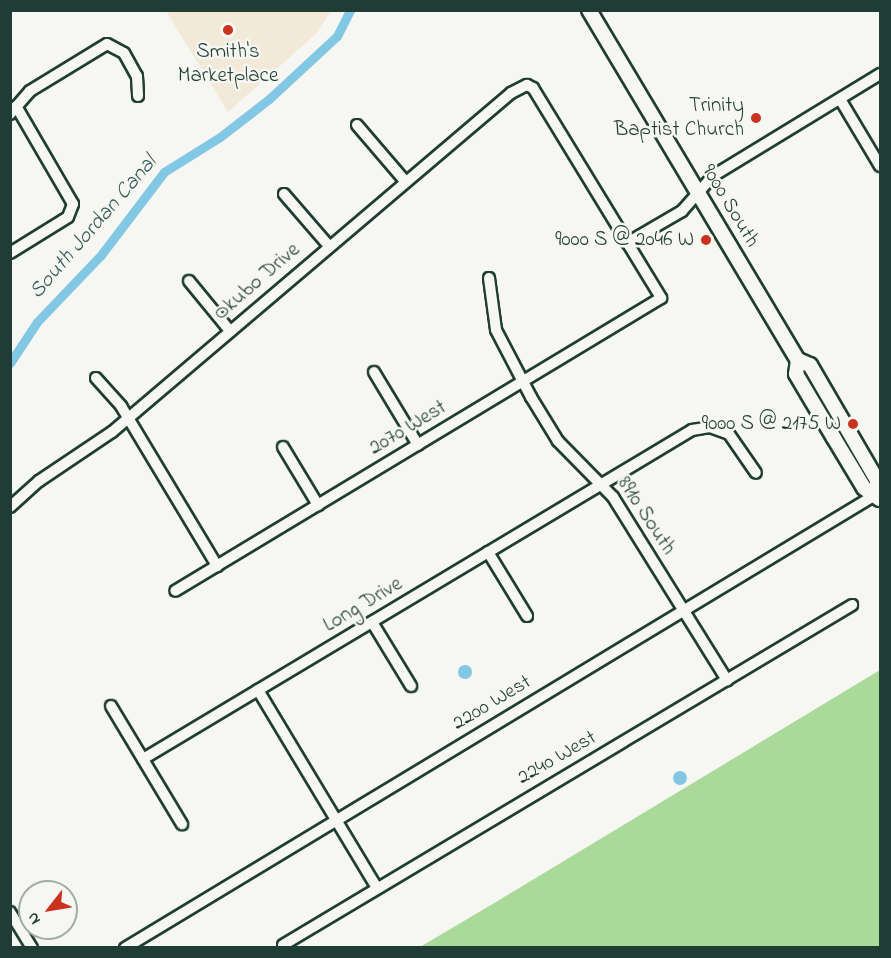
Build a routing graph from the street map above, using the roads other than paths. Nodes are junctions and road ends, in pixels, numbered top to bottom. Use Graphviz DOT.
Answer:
graph roads {
  1 [pos="589,10"];
  2 [pos="880,74"];
  3 [pos="138,96"];
  4 [pos="840,99"];
  5 [pos="13,110"];
  6 [pos="357,125"];
  7 [pos="880,166"];
  8 [pos="405,181"];
  9 [pos="698,193"];
  10 [pos="284,194"];
  11 [pos="627,243"];
  12 [pos="329,246"];
  13 [pos="10,253"];
  14 [pos="489,278"];
  15 [pos="189,281"];
  16 [pos="231,331"];
  17 [pos="374,372"];
  18 [pos="96,378"];
  19 [pos="524,381"];
  20 [pos="128,418"];
  21 [pos="418,445"];
  22 [pos="283,447"];
  23 [pos="756,473"];
  24 [pos="602,484"];
  25 [pos="879,495"];
  26 [pos="318,505"];
  27 [pos="10,507"];
  28 [pos="488,552"];
  29 [pos="217,566"];
  30 [pos="175,591"];
  31 [pos="852,605"];
  32 [pos="684,610"];
  33 [pos="527,616"];
  34 [pos="372,622"];
  35 [pos="727,680"];
  36 [pos="411,686"];
  37 [pos="258,690"];
  38 [pos="111,706"];
  39 [pos="143,759"];
  40 [pos="336,820"];
  41 [pos="182,824"];
  42 [pos="377,888"];
  43 [pos="10,912"];
  44 [pos="283,945"];
  45 [pos="32,948"];
  46 [pos="125,948"];
  1 -- 9 [label="main road, 9000 South"];
  2 -- 4 [label="street"];
  3 -- 5 [label="street"];
  4 -- 7 [label="street"];
  4 -- 9 [label="street"];
  5 -- 13 [label="street"];
  6 -- 8 [label="street"];
  8 -- 11 [label="street, Okubo Drive"];
  8 -- 12 [label="street, Okubo Drive"];
  9 -- 11 [label="street"];
  9 -- 25 [label="main road, 9000 South"];
  10 -- 12 [label="street"];
  11 -- 19 [label="street, 2070 West"];
  12 -- 16 [label="street, Okubo Drive"];
  14 -- 19 [label="street, 8910 South"];
  15 -- 16 [label="street"];
  16 -- 20 [label="street, Okubo Drive"];
  17 -- 21 [label="street"];
  18 -- 20 [label="street"];
  19 -- 21 [label="street, 2070 West"];
  19 -- 24 [label="street, 8910 South"];
  20 -- 27 [label="street, Okubo Drive"];
  20 -- 29 [label="street"];
  21 -- 26 [label="street, 2070 West"];
  22 -- 26 [label="street"];
  23 -- 24 [label="street, Long Drive"];
  24 -- 28 [label="street, Long Drive"];
  24 -- 32 [label="street, 8910 South"];
  25 -- 32 [label="street, 2200 West"];
  26 -- 29 [label="street, 2070 West"];
  28 -- 33 [label="street"];
  28 -- 34 [label="street, Long Drive"];
  29 -- 30 [label="street, 2070 West"];
  31 -- 35 [label="street, 2240 West"];
  32 -- 35 [label="street, 8910 South"];
  32 -- 40 [label="street, 2200 West"];
  34 -- 36 [label="street"];
  34 -- 37 [label="street, Long Drive"];
  35 -- 42 [label="street, 2240 West"];
  37 -- 39 [label="street, Long Drive"];
  37 -- 40 [label="street"];
  38 -- 39 [label="street"];
  39 -- 41 [label="street"];
  40 -- 42 [label="street"];
  40 -- 46 [label="street, 2200 West"];
  42 -- 44 [label="street, 2240 West"];
  43 -- 45 [label="street"];
}
